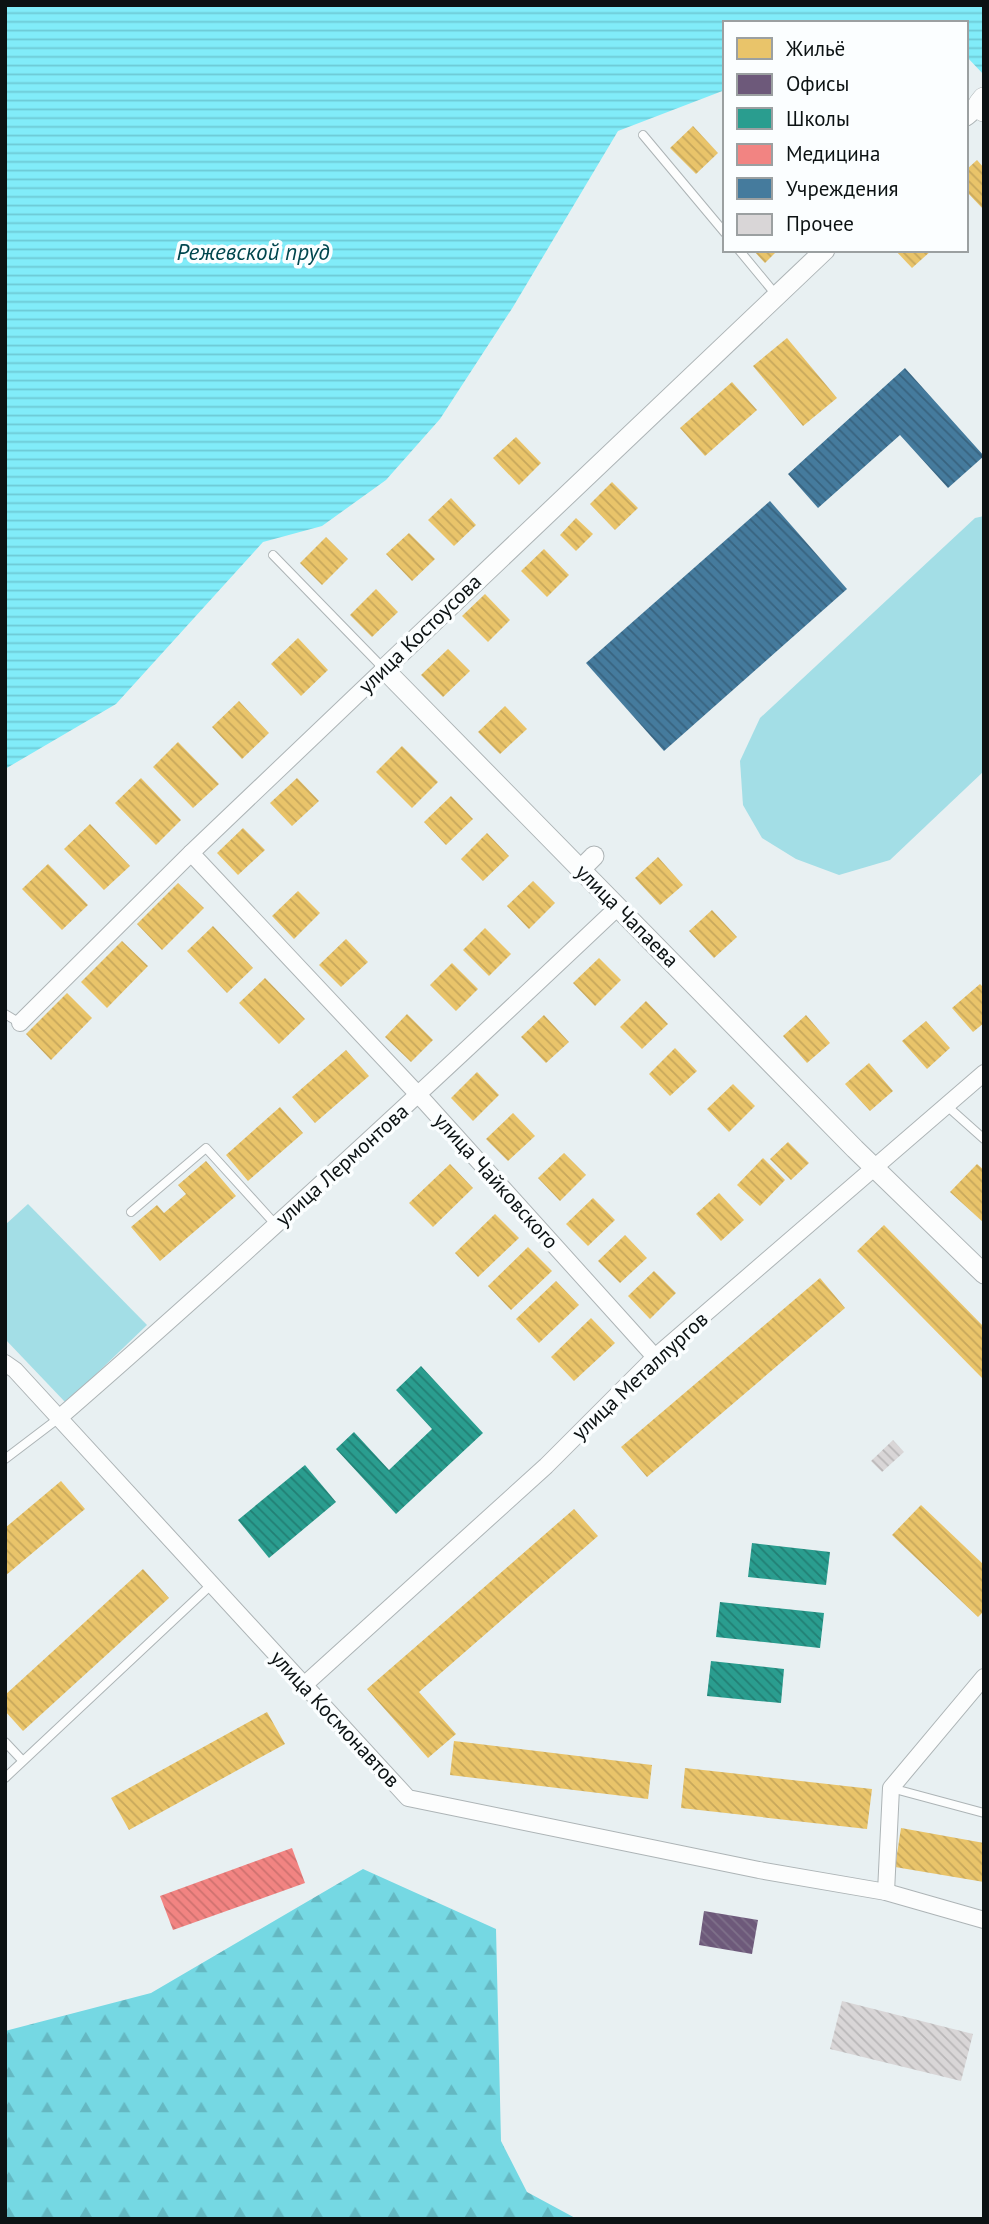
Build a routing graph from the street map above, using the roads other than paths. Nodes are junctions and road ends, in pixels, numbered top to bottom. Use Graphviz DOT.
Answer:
graph roads {
  1 [pos="643,135"];
  2 [pos="723,231"];
  3 [pos="741,252"];
  4 [pos="823,252"];
  5 [pos="777,296"];
  6 [pos="273,555"];
  7 [pos="384,668"];
  8 [pos="191,853"];
  9 [pos="618,907"];
  10 [pos="5,1014"];
  11 [pos="20,1023"];
  12 [pos="984,1073"];
  13 [pos="419,1095"];
  14 [pos="946,1105"];
  15 [pos="984,1139"];
  16 [pos="876,1167"];
  17 [pos="131,1212"];
  18 [pos="276,1225"];
  19 [pos="984,1274"];
  20 [pos="655,1357"];
  21 [pos="5,1363"];
  22 [pos="59,1418"];
  23 [pos="5,1460"];
  24 [pos="212,1584"];
  25 [pos="984,1677"];
  26 [pos="303,1686"];
  27 [pos="5,1742"];
  28 [pos="22,1760"];
  29 [pos="5,1778"];
  30 [pos="891,1788"];
  31 [pos="984,1813"];
  32 [pos="886,1892"];
  33 [pos="984,1920"];
  1 -- 2 [label="lane"];
  3 -- 5 [label="lane"];
  4 -- 5 [label="street, улица Костоусова"];
  5 -- 7 [label="street, улица Костоусова"];
  6 -- 7 [label="lane, улица Чапаева"];
  7 -- 8 [label="street, улица Костоусова"];
  7 -- 9 [label="street, улица Чапаева"];
  8 -- 11 [label="street, улица Костоусова"];
  8 -- 13 [label="street, улица Чайковского"];
  9 -- 13 [label="street, улица Лермонтова"];
  9 -- 16 [label="street, улица Чапаева"];
  10 -- 11 [label="lane"];
  12 -- 14 [label="street, улица Металлургов"];
  13 -- 18 [label="street, улица Лермонтова"];
  13 -- 20 [label="street, улица Чайковского"];
  14 -- 15 [label="lane"];
  14 -- 16 [label="street, улица Металлургов"];
  16 -- 19 [label="street, улица Чапаева"];
  16 -- 20 [label="street, улица Металлургов"];
  17 -- 18 [label="lane"];
  18 -- 22 [label="street, улица Лермонтова"];
  20 -- 26 [label="street, улица Металлургов"];
  21 -- 22 [label="street, улица Космонавтов"];
  22 -- 23 [label="lane"];
  22 -- 24 [label="street, улица Космонавтов"];
  24 -- 26 [label="street, улица Космонавтов"];
  24 -- 28 [label="lane"];
  25 -- 30 [label="street"];
  26 -- 32 [label="street, улица Космонавтов"];
  27 -- 28 [label="lane"];
  28 -- 29 [label="lane"];
  30 -- 31 [label="lane"];
  30 -- 32 [label="street"];
  32 -- 33 [label="street, улица Космонавтов"];
}
